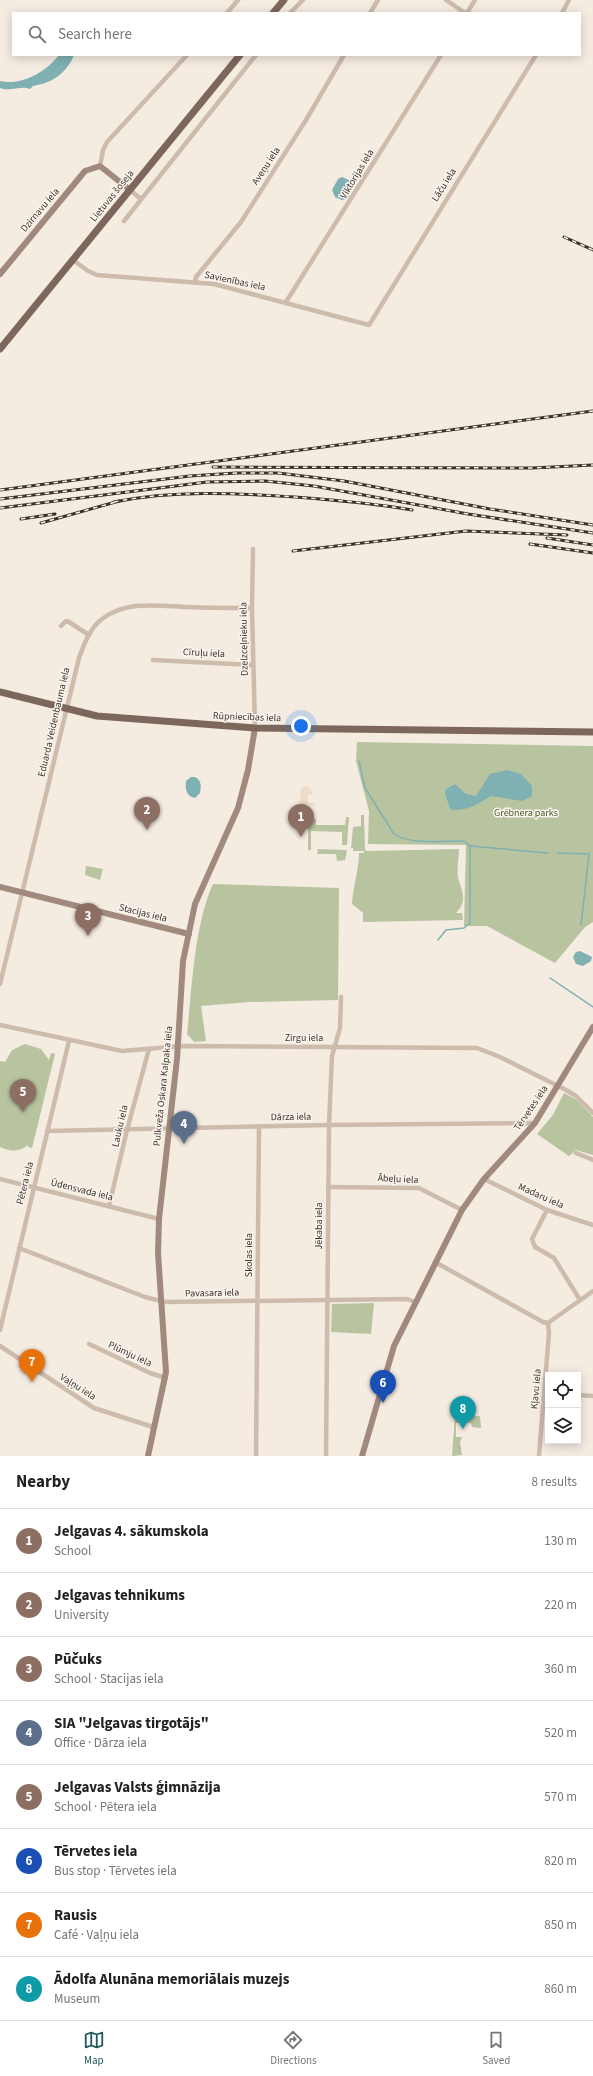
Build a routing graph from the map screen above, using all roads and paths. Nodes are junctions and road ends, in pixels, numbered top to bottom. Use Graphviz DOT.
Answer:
graph roads {
  1 [pos="238,0"];
  2 [pos="284,0"];
  3 [pos="303,0"];
  4 [pos="378,0"];
  5 [pos="446,0"];
  6 [pos="475,0"];
  7 [pos="569,0"];
  8 [pos="228,12"];
  9 [pos="274,12"];
  10 [pos="291,12"];
  11 [pos="371,12"];
  12 [pos="464,12"];
  13 [pos="467,12"];
  14 [pos="563,12"];
  15 [pos="187,56"];
  16 [pos="239,56"];
  17 [pos="255,56"];
  18 [pos="343,56"];
  19 [pos="440,56"];
  20 [pos="535,56"];
  21 [pos="100,166"];
  22 [pos="130,190"];
  23 [pos="141,199"];
  24 [pos="124,220"];
  25 [pos="73,260"];
  26 [pos="0,274"];
  27 [pos="195,282"];
  28 [pos="286,302"];
  29 [pos="369,325"];
  30 [pos="0,349"];
  31 [pos="253,549"];
  32 [pos="252,608"];
  33 [pos="61,626"];
  34 [pos="89,635"];
  35 [pos="153,660"];
  36 [pos="253,665"];
  37 [pos="0,692"];
  38 [pos="67,710"];
  39 [pos="255,728"];
  40 [pos="593,732"];
  41 [pos="0,887"];
  42 [pos="22,892"];
  43 [pos="189,934"];
  44 [pos="0,984"];
  45 [pos="341,997"];
  46 [pos="0,1025"];
  47 [pos="593,1027"];
  48 [pos="69,1040"];
  49 [pos="178,1047"];
  50 [pos="334,1047"];
  51 [pos="149,1049"];
  52 [pos="557,1086"];
  53 [pos="593,1113"];
  54 [pos="535,1123"];
  55 [pos="329,1125"];
  56 [pos="260,1126"];
  57 [pos="170,1129"];
  58 [pos="127,1130"];
  59 [pos="47,1131"];
  60 [pos="576,1153"];
  61 [pos="593,1160"];
  62 [pos="484,1178"];
  63 [pos="0,1180"];
  64 [pos="33,1187"];
  65 [pos="328,1187"];
  66 [pos="109,1206"];
  67 [pos="462,1210"];
  68 [pos="547,1210"];
  69 [pos="160,1219"];
  70 [pos="593,1224"];
  71 [pos="19,1248"];
  72 [pos="435,1262"];
  73 [pos="593,1291"];
  74 [pos="580,1300"];
  75 [pos="328,1301"];
  76 [pos="161,1302"];
  77 [pos="258,1302"];
  78 [pos="415,1302"];
  79 [pos="548,1323"];
  80 [pos="0,1330"];
  81 [pos="88,1344"];
  82 [pos="0,1346"];
  83 [pos="548,1372"];
  84 [pos="166,1378"];
  85 [pos="581,1395"];
  86 [pos="593,1396"];
  87 [pos="545,1408"];
  88 [pos="153,1427"];
  89 [pos="148,1456"];
  90 [pos="256,1456"];
  91 [pos="326,1456"];
  92 [pos="362,1456"];
  93 [pos="539,1456"];
  1 -- 8 [label="street"];
  2 -- 9 [label="main road"];
  3 -- 10 [label="street"];
  4 -- 11 [label="street"];
  5 -- 12 [label="street"];
  6 -- 13 [label="street"];
  7 -- 14 [label="street"];
  15 -- 21 [label="street"];
  16 -- 22 [label="main road, Lietuvas šoseja"];
  17 -- 23 [label="street"];
  18 -- 27 [label="street, Aveņu iela"];
  19 -- 28 [label="street, Viktorijas iela"];
  20 -- 29 [label="street, Lāču iela"];
  21 -- 22 [label="street"];
  21 -- 26 [label="street, Dzirnavu iela"];
  22 -- 23 [label="street"];
  22 -- 25 [label="main road, Lietuvas šoseja"];
  23 -- 24 [label="street"];
  25 -- 27 [label="street, Savienības iela"];
  25 -- 30 [label="main road, Lietuvas šoseja"];
  27 -- 28 [label="street, Savienības iela"];
  28 -- 29 [label="street, Savienības iela"];
  31 -- 32 [label="street, Dzelzceļnieku iela"];
  32 -- 34 [label="street, Eduarda Veidenbauma iela"];
  32 -- 36 [label="street, Dzelzceļnieku iela"];
  33 -- 34 [label="street"];
  34 -- 38 [label="street, Eduarda Veidenbauma iela"];
  35 -- 36 [label="street, Cīruļu iela"];
  36 -- 39 [label="street, Dzelzceļnieku iela"];
  37 -- 38 [label="main road, Rūpniecības iela"];
  38 -- 39 [label="main road, Rūpniecības iela"];
  38 -- 42 [label="street, Eduarda Veidenbauma iela"];
  39 -- 40 [label="main road, Rūpniecības iela"];
  39 -- 43 [label="street, Pulkveža Oskara Kalpaka iela"];
  41 -- 42 [label="street, Stacijas iela"];
  42 -- 43 [label="street, Stacijas iela"];
  42 -- 44 [label="street, Eduarda Veidenbauma iela"];
  43 -- 49 [label="street, Pulkveža Oskara Kalpaka iela"];
  45 -- 50 [label="street, Jēkaba iela"];
  46 -- 48 [label="street, Zirgu iela"];
  47 -- 52 [label="street, Tērvetes iela"];
  48 -- 51 [label="street, Zirgu iela"];
  48 -- 59 [label="street, Pētera iela"];
  49 -- 50 [label="street, Zirgu iela"];
  49 -- 51 [label="street, Zirgu iela"];
  49 -- 57 [label="street, Pulkveža Oskara Kalpaka iela"];
  50 -- 52 [label="street, Zirgu iela"];
  50 -- 55 [label="street, Jēkaba iela"];
  51 -- 58 [label="street, Lauku iela"];
  52 -- 53 [label="street, Zirgu iela"];
  52 -- 54 [label="street, Tērvetes iela"];
  54 -- 55 [label="street, Dārza iela"];
  54 -- 62 [label="street, Tērvetes iela"];
  55 -- 56 [label="street, Dārza iela"];
  55 -- 65 [label="street, Jēkaba iela"];
  56 -- 57 [label="street, Dārza iela"];
  56 -- 77 [label="street, Skolas iela"];
  57 -- 58 [label="street, Dārza iela"];
  57 -- 69 [label="street, Pulkveža Oskara Kalpaka iela"];
  58 -- 59 [label="street, Dārza iela"];
  58 -- 66 [label="street, Lauku iela"];
  59 -- 64 [label="street, Pētera iela"];
  60 -- 61 [label="street"];
  62 -- 67 [label="street, Tērvetes iela"];
  62 -- 68 [label="street, Madaru iela"];
  63 -- 64 [label="street, Ūdensvada iela"];
  64 -- 66 [label="street, Ūdensvada iela"];
  64 -- 71 [label="street, Pētera iela"];
  65 -- 67 [label="street, Ābeļu iela"];
  65 -- 75 [label="street, Jēkaba iela"];
  66 -- 69 [label="street, Ūdensvada iela"];
  67 -- 72 [label="street, Tērvetes iela"];
  68 -- 70 [label="street, Madaru iela"];
  68 -- 74 [label="street"];
  69 -- 76 [label="street, Pulkveža Oskara Kalpaka iela"];
  71 -- 76 [label="street, Pavasara iela"];
  71 -- 80 [label="street, Pētera iela"];
  72 -- 78 [label="street, Tērvetes iela"];
  72 -- 79 [label="street"];
  73 -- 74 [label="street"];
  74 -- 79 [label="street"];
  75 -- 77 [label="street, Pavasara iela"];
  75 -- 78 [label="street, Pavasara iela"];
  75 -- 91 [label="street, Jēkaba iela"];
  76 -- 77 [label="street, Pavasara iela"];
  76 -- 84 [label="street, Pulkveža Oskara Kalpaka iela"];
  77 -- 90 [label="street, Skolas iela"];
  78 -- 92 [label="street, Tērvetes iela"];
  79 -- 83 [label="street, Kļavu iela"];
  81 -- 84 [label="street, Plūmju iela"];
  82 -- 88 [label="street, Vaļņu iela"];
  84 -- 88 [label="street, Pulkveža Oskara Kalpaka iela"];
  85 -- 86 [label="street"];
  87 -- 93 [label="street, Kļavu iela"];
  88 -- 89 [label="street, Pulkveža Oskara Kalpaka iela"];
}
